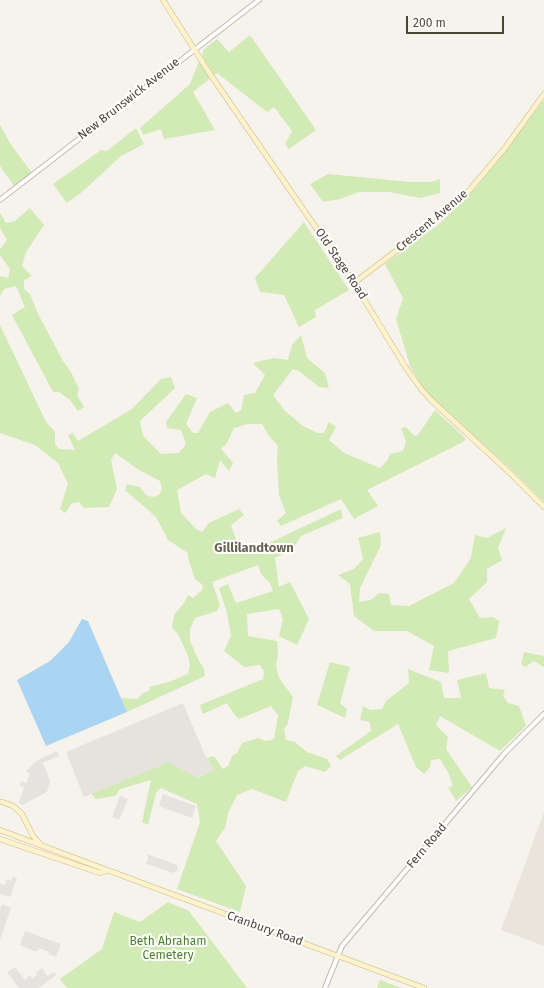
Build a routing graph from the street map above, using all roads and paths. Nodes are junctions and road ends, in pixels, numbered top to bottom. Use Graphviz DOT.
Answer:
graph roads {
  1 [pos="163,0"];
  2 [pos="259,0"];
  3 [pos="194,49"];
  4 [pos="544,94"];
  5 [pos="0,200"];
  6 [pos="354,283"];
  7 [pos="544,507"];
  8 [pos="544,714"];
  9 [pos="2,802"];
  10 [pos="0,830"];
  11 [pos="0,839"];
  12 [pos="42,846"];
  13 [pos="106,871"];
  14 [pos="337,955"];
  15 [pos="325,988"];
  16 [pos="424,988"];
  1 -- 3 [label="main road, Old Stage Road"];
  2 -- 3 [label="street, New Brunswick Avenue"];
  3 -- 5 [label="street, New Brunswick Avenue"];
  3 -- 6 [label="main road, Old Stage Road"];
  4 -- 6 [label="main road, Crescent Avenue"];
  6 -- 7 [label="main road, Old Stage Road"];
  8 -- 14 [label="street, Fern Road"];
  9 -- 12 [label="main road"];
  10 -- 12 [label="main road, Cranbury Road"];
  11 -- 13 [label="main road, Cranbury Road"];
  12 -- 13 [label="main road, Cranbury Road"];
  13 -- 14 [label="main road, Cranbury Road"];
  14 -- 15 [label="street, Fern Road"];
  14 -- 16 [label="main road, Cranbury Road"];
}
